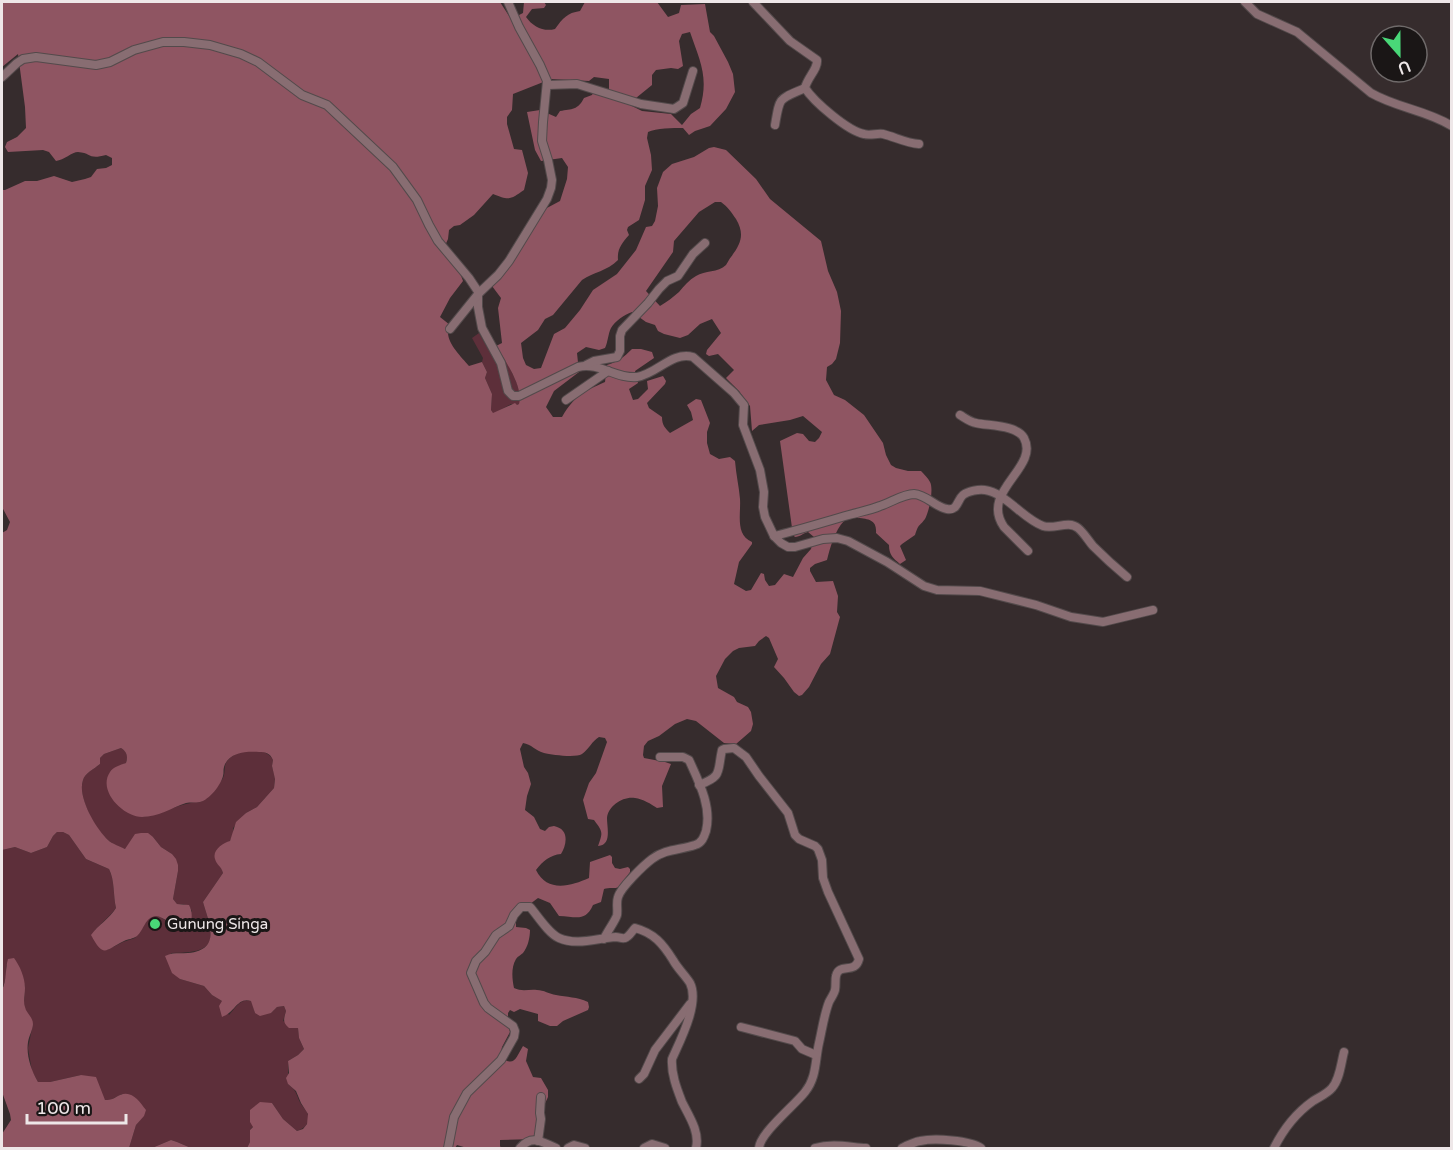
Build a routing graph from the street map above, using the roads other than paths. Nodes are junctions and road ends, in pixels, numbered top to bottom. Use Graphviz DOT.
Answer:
graph roads {
  1 [pos="508,2"];
  2 [pos="753,2"];
  3 [pos="1245,2"];
  4 [pos="693,71"];
  5 [pos="2,77"];
  6 [pos="548,85"];
  7 [pos="805,88"];
  8 [pos="775,125"];
  9 [pos="1452,126"];
  10 [pos="919,144"];
  11 [pos="705,243"];
  12 [pos="478,294"];
  13 [pos="450,329"];
  14 [pos="586,365"];
  15 [pos="608,370"];
  16 [pos="566,400"];
  17 [pos="960,415"];
  18 [pos="1000,496"];
  19 [pos="774,536"];
  20 [pos="1028,551"];
  21 [pos="1127,577"];
  22 [pos="1152,610"];
  23 [pos="660,757"];
  24 [pos="699,785"];
  25 [pos="604,939"];
  26 [pos="693,1000"];
  27 [pos="741,1027"];
  28 [pos="1344,1052"];
  29 [pos="816,1055"];
  30 [pos="639,1080"];
  31 [pos="541,1097"];
  32 [pos="697,1138"];
  33 [pos="538,1141"];
  34 [pos="448,1149"];
  35 [pos="520,1149"];
  36 [pos="556,1149"];
  37 [pos="568,1149"];
  38 [pos="585,1149"];
  39 [pos="644,1149"];
  40 [pos="665,1149"];
  41 [pos="690,1149"];
  42 [pos="696,1149"];
  43 [pos="759,1149"];
  44 [pos="815,1149"];
  45 [pos="866,1149"];
  46 [pos="902,1149"];
  47 [pos="981,1149"];
  48 [pos="1274,1149"];
  1 -- 6 [label="street"];
  2 -- 7 [label="street"];
  3 -- 9 [label="street"];
  4 -- 6 [label="street"];
  5 -- 12 [label="street"];
  6 -- 12 [label="street"];
  7 -- 8 [label="street"];
  7 -- 10 [label="street"];
  11 -- 14 [label="street"];
  12 -- 13 [label="street"];
  12 -- 14 [label="street"];
  14 -- 15 [label="street"];
  15 -- 16 [label="street"];
  15 -- 19 [label="street"];
  17 -- 18 [label="street"];
  18 -- 19 [label="street"];
  18 -- 20 [label="street"];
  18 -- 21 [label="street"];
  19 -- 22 [label="street"];
  23 -- 24 [label="street"];
  24 -- 25 [label="street"];
  24 -- 29 [label="street"];
  25 -- 26 [label="street"];
  25 -- 34 [label="street"];
  26 -- 30 [label="street"];
  26 -- 32 [label="street"];
  27 -- 29 [label="street"];
  28 -- 48 [label="street"];
  29 -- 43 [label="street"];
  31 -- 33 [label="street"];
  32 -- 41 [label="street"];
  32 -- 42 [label="street"];
  33 -- 35 [label="street"];
  33 -- 36 [label="street"];
  37 -- 38 [label="street"];
  39 -- 40 [label="street"];
  44 -- 45 [label="street"];
  46 -- 47 [label="street"];
}
